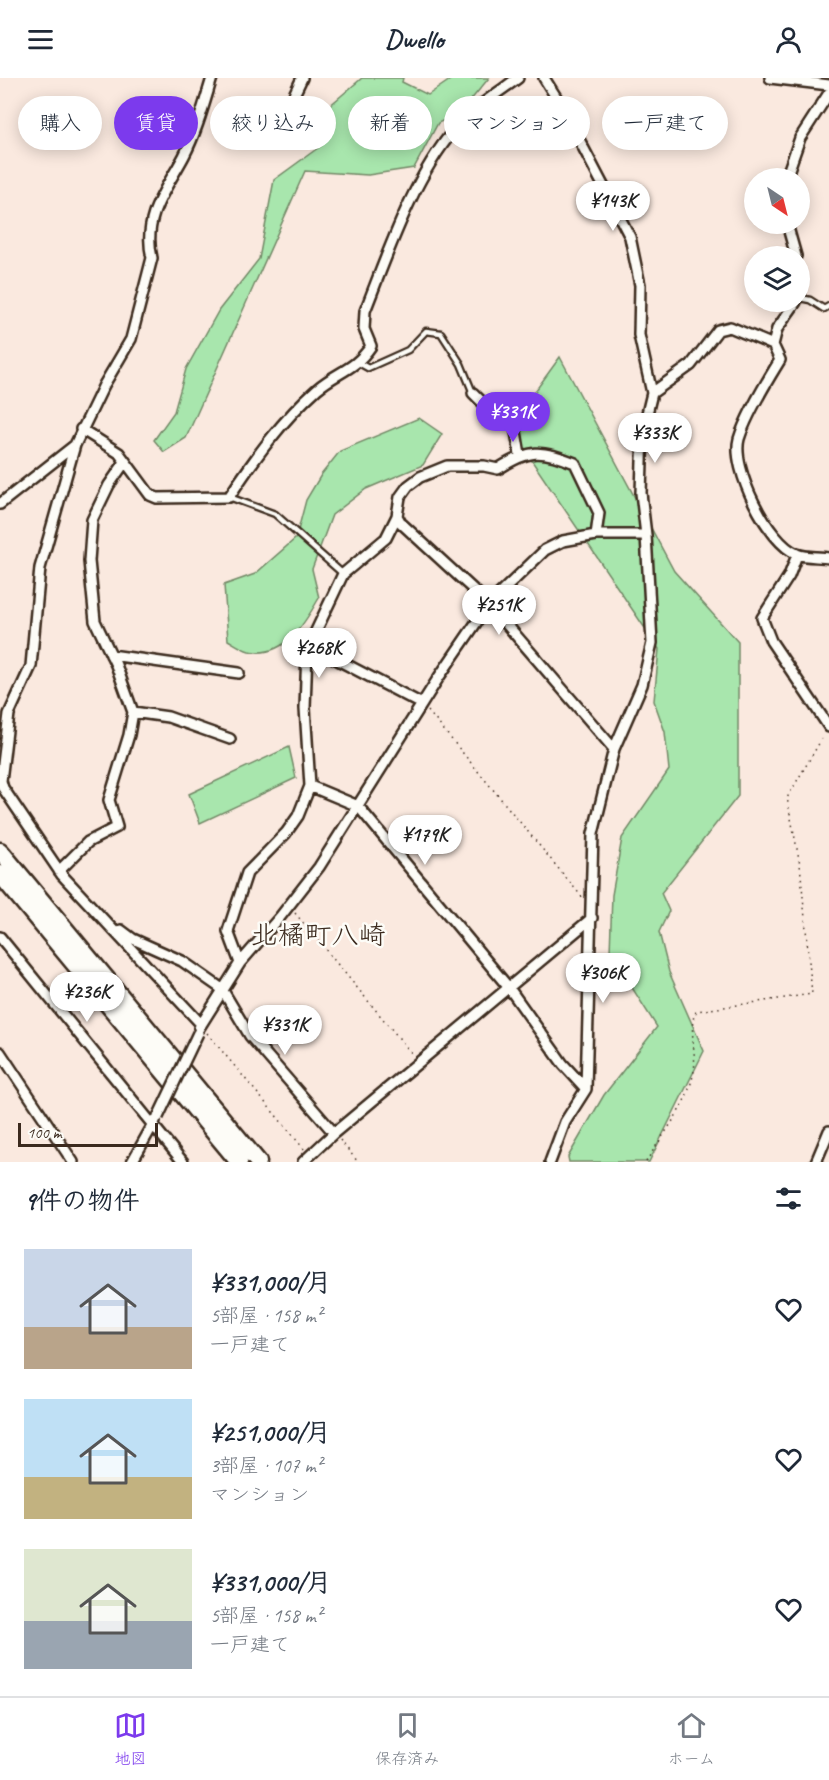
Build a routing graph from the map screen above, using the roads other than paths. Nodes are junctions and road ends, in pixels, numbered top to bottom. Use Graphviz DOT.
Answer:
graph roads {
  1 [pos="212,78"];
  2 [pos="302,78"];
  3 [pos="518,78"];
  4 [pos="544,78"];
  5 [pos="770,78"];
  6 [pos="829,85"];
  7 [pos="829,93"];
  8 [pos="293,96"];
  9 [pos="790,168"];
  10 [pos="810,300"];
  11 [pos="829,306"];
  12 [pos="789,312"];
  13 [pos="773,345"];
  14 [pos="359,363"];
  15 [pos="473,393"];
  16 [pos="652,393"];
  17 [pos="81,429"];
  18 [pos="75,445"];
  19 [pos="520,455"];
  20 [pos="125,462"];
  21 [pos="229,498"];
  22 [pos="0,504"];
  23 [pos="397,516"];
  24 [pos="596,535"];
  25 [pos="646,535"];
  26 [pos="797,555"];
  27 [pos="829,558"];
  28 [pos="343,574"];
  29 [pos="489,604"];
  30 [pos="309,645"];
  31 [pos="111,654"];
  32 [pos="239,673"];
  33 [pos="422,704"];
  34 [pos="133,712"];
  35 [pos="829,727"];
  36 [pos="230,739"];
  37 [pos="614,748"];
  38 [pos="1,783"];
  39 [pos="310,786"];
  40 [pos="0,799"];
  41 [pos="358,806"];
  42 [pos="0,851"];
  43 [pos="59,871"];
  44 [pos="0,874"];
  45 [pos="592,914"];
  46 [pos="107,920"];
  47 [pos="0,937"];
  48 [pos="240,963"];
  49 [pos="509,988"];
  50 [pos="222,989"];
  51 [pos="199,1029"];
  52 [pos="0,1052"];
  53 [pos="586,1089"];
  54 [pos="156,1121"];
  55 [pos="829,1131"];
  56 [pos="334,1133"];
  57 [pos="306,1159"];
  58 [pos="73,1162"];
  59 [pos="132,1162"];
  60 [pos="183,1162"];
  61 [pos="239,1162"];
  62 [pos="258,1162"];
  63 [pos="550,1162"];
  64 [pos="816,1162"];
  1 -- 17 [label="street"];
  2 -- 8 [label="street"];
  3 -- 14 [label="street"];
  4 -- 16 [label="street"];
  5 -- 6 [label="street"];
  7 -- 9 [label="street"];
  10 -- 11 [label="lane"];
  12 -- 13 [label="street"];
  13 -- 16 [label="street"];
  13 -- 26 [label="street"];
  14 -- 15 [label="lane"];
  14 -- 21 [label="street"];
  15 -- 19 [label="street"];
  16 -- 25 [label="street"];
  17 -- 18 [label="street"];
  17 -- 20 [label="street"];
  18 -- 22 [label="street"];
  18 -- 38 [label="street"];
  19 -- 23 [label="street"];
  19 -- 24 [label="street"];
  20 -- 21 [label="street"];
  20 -- 31 [label="street"];
  21 -- 28 [label="lane"];
  23 -- 28 [label="street"];
  23 -- 29 [label="street"];
  24 -- 25 [label="street"];
  24 -- 29 [label="street"];
  25 -- 37 [label="street"];
  26 -- 27 [label="street"];
  26 -- 35 [label="street"];
  28 -- 30 [label="street"];
  29 -- 33 [label="street"];
  29 -- 37 [label="street"];
  30 -- 33 [label="street"];
  30 -- 39 [label="street"];
  31 -- 32 [label="street"];
  31 -- 34 [label="street"];
  33 -- 41 [label="street"];
  34 -- 36 [label="street"];
  34 -- 43 [label="street"];
  37 -- 45 [label="street"];
  38 -- 40 [label="street"];
  38 -- 43 [label="street"];
  39 -- 41 [label="street"];
  39 -- 48 [label="street"];
  41 -- 48 [label="street"];
  41 -- 49 [label="street"];
  42 -- 62 [label="highway"];
  43 -- 46 [label="street"];
  44 -- 61 [label="highway"];
  45 -- 49 [label="street"];
  45 -- 53 [label="street"];
  46 -- 50 [label="street"];
  46 -- 51 [label="street"];
  47 -- 54 [label="street"];
  48 -- 50 [label="street"];
  49 -- 53 [label="street"];
  49 -- 56 [label="street"];
  50 -- 51 [label="street"];
  50 -- 56 [label="street"];
  51 -- 54 [label="street, bridge"];
  52 -- 58 [label="street"];
  53 -- 63 [label="street"];
  54 -- 59 [label="street"];
  54 -- 60 [label="street"];
  55 -- 64 [label="street"];
  56 -- 57 [label="street"];
}
